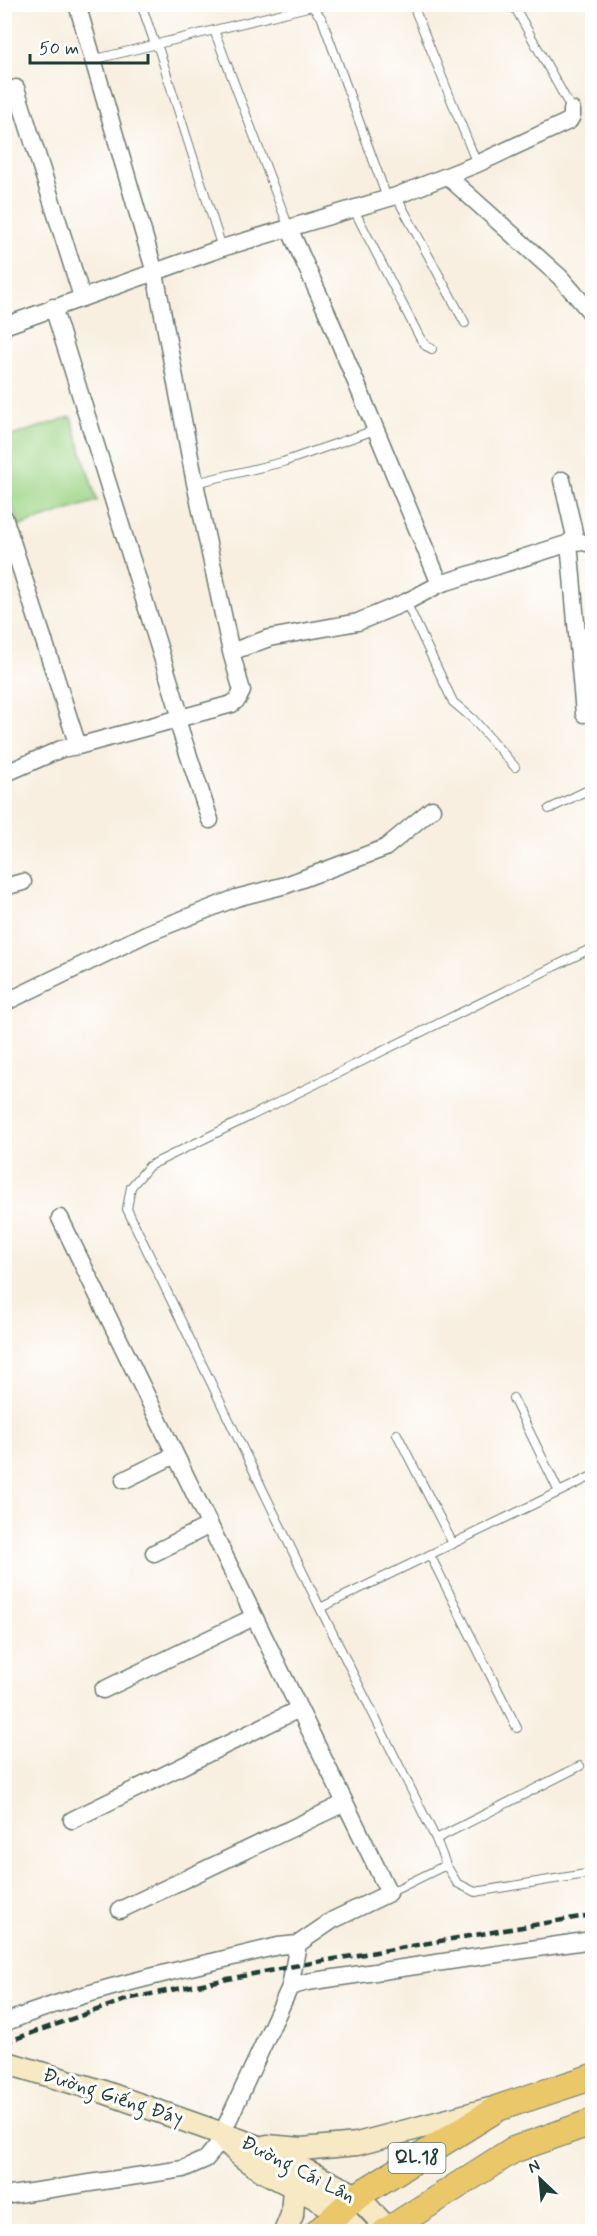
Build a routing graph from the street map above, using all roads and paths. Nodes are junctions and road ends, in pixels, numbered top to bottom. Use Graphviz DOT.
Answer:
graph roads {
  1 [pos="77,4"];
  2 [pos="141,4"];
  3 [pos="513,4"];
  4 [pos="415,10"];
  5 [pos="214,30"];
  6 [pos="155,44"];
  7 [pos="92,60"];
  8 [pos="10,88"];
  9 [pos="572,110"];
  10 [pos="477,164"];
  11 [pos="447,176"];
  12 [pos="391,197"];
  13 [pos="352,208"];
  14 [pos="288,228"];
  15 [pos="222,248"];
  16 [pos="155,273"];
  17 [pos="82,297"];
  18 [pos="53,307"];
  19 [pos="592,314"];
  20 [pos="465,323"];
  21 [pos="4,326"];
  22 [pos="432,349"];
  23 [pos="375,430"];
  24 [pos="562,480"];
  25 [pos="195,483"];
  26 [pos="4,517"];
  27 [pos="579,543"];
  28 [pos="440,584"];
  29 [pos="406,602"];
  30 [pos="231,652"];
  31 [pos="584,714"];
  32 [pos="179,719"];
  33 [pos="78,746"];
  34 [pos="515,767"];
  35 [pos="4,774"];
  36 [pos="592,788"];
  37 [pos="432,809"];
  38 [pos="549,809"];
  39 [pos="210,820"];
  40 [pos="23,882"];
  41 [pos="4,887"];
  42 [pos="592,948"];
  43 [pos="4,1003"];
  44 [pos="60,1218"];
  45 [pos="513,1398"];
  46 [pos="397,1434"];
  47 [pos="175,1455"];
  48 [pos="592,1476"];
  49 [pos="124,1480"];
  50 [pos="559,1492"];
  51 [pos="210,1525"];
  52 [pos="453,1544"];
  53 [pos="154,1553"];
  54 [pos="430,1555"];
  55 [pos="320,1608"];
  56 [pos="254,1617"];
  57 [pos="103,1690"];
  58 [pos="299,1709"];
  59 [pos="517,1728"];
  60 [pos="580,1766"];
  61 [pos="345,1803"];
  62 [pos="72,1820"];
  63 [pos="436,1839"];
  64 [pos="446,1865"];
  65 [pos="592,1873"];
  66 [pos="389,1893"];
  67 [pos="120,1910"];
  68 [pos="592,1940"];
  69 [pos="298,1944"];
  70 [pos="290,1987"];
  71 [pos="4,2023"];
  72 [pos="4,2062"];
  73 [pos="592,2076"];
  74 [pos="498,2108"];
  75 [pos="592,2122"];
  76 [pos="222,2134"];
  77 [pos="254,2145"];
  78 [pos="294,2187"];
  79 [pos="4,2196"];
  80 [pos="347,2204"];
  81 [pos="387,2230"];
  82 [pos="285,2232"];
  83 [pos="318,2232"];
  84 [pos="358,2232"];
  1 -- 7 [label="street"];
  2 -- 6 [label="lane"];
  3 -- 9 [label="lane"];
  4 -- 10 [label="lane"];
  5 -- 6 [label="lane"];
  5 -- 12 [label="lane"];
  5 -- 14 [label="lane"];
  6 -- 7 [label="lane"];
  6 -- 15 [label="lane"];
  7 -- 16 [label="street"];
  8 -- 17 [label="street"];
  9 -- 10 [label="street"];
  10 -- 11 [label="street"];
  11 -- 12 [label="street"];
  11 -- 19 [label="street"];
  12 -- 13 [label="street"];
  12 -- 20 [label="lane"];
  13 -- 14 [label="street"];
  13 -- 22 [label="lane"];
  14 -- 15 [label="street"];
  14 -- 23 [label="street"];
  15 -- 16 [label="street"];
  16 -- 17 [label="street"];
  16 -- 25 [label="street"];
  17 -- 18 [label="street"];
  18 -- 21 [label="street"];
  18 -- 32 [label="street"];
  23 -- 25 [label="lane"];
  23 -- 28 [label="street"];
  24 -- 27 [label="street"];
  25 -- 30 [label="street"];
  26 -- 33 [label="street"];
  27 -- 28 [label="street"];
  27 -- 31 [label="street"];
  28 -- 29 [label="street"];
  29 -- 30 [label="street"];
  29 -- 34 [label="lane"];
  30 -- 32 [label="street"];
  32 -- 33 [label="street"];
  32 -- 39 [label="street"];
  33 -- 35 [label="street"];
  36 -- 38 [label="lane"];
  37 -- 43 [label="street"];
  40 -- 41 [label="street"];
  42 -- 55 [label="lane"];
  44 -- 47 [label="street"];
  45 -- 50 [label="lane"];
  46 -- 52 [label="lane"];
  47 -- 49 [label="street"];
  47 -- 51 [label="street"];
  48 -- 50 [label="lane"];
  50 -- 52 [label="lane"];
  51 -- 53 [label="street"];
  51 -- 56 [label="street"];
  52 -- 54 [label="lane"];
  54 -- 55 [label="lane"];
  54 -- 59 [label="lane"];
  55 -- 63 [label="lane"];
  56 -- 57 [label="street"];
  56 -- 58 [label="street"];
  58 -- 61 [label="street"];
  58 -- 62 [label="street"];
  60 -- 63 [label="lane"];
  61 -- 66 [label="street"];
  61 -- 67 [label="street"];
  63 -- 64 [label="lane"];
  64 -- 65 [label="lane"];
  64 -- 66 [label="lane"];
  66 -- 69 [label="street"];
  68 -- 70 [label="street"];
  69 -- 70 [label="street"];
  69 -- 71 [label="street"];
  70 -- 76 [label="street"];
  72 -- 76 [label="main road, Đường Giếng Đáy"];
  73 -- 74 [label="main road, QL.18"];
  74 -- 77 [label="main road"];
  74 -- 80 [label="main road, QL.18"];
  75 -- 81 [label="main road, QL.18"];
  76 -- 77 [label="main road, Đường Cái Lân"];
  76 -- 78 [label="main road, Đường Cái Lân"];
  76 -- 79 [label="street"];
  77 -- 80 [label="main road, Đường Cái Lân"];
  78 -- 80 [label="main road, Đường Cái Lân"];
  78 -- 82 [label="main road"];
  80 -- 81 [label="main road, Đường Cái Lân"];
  80 -- 83 [label="main road, QL.18"];
  80 -- 84 [label="main road, Đường Cái Lân"];
}
